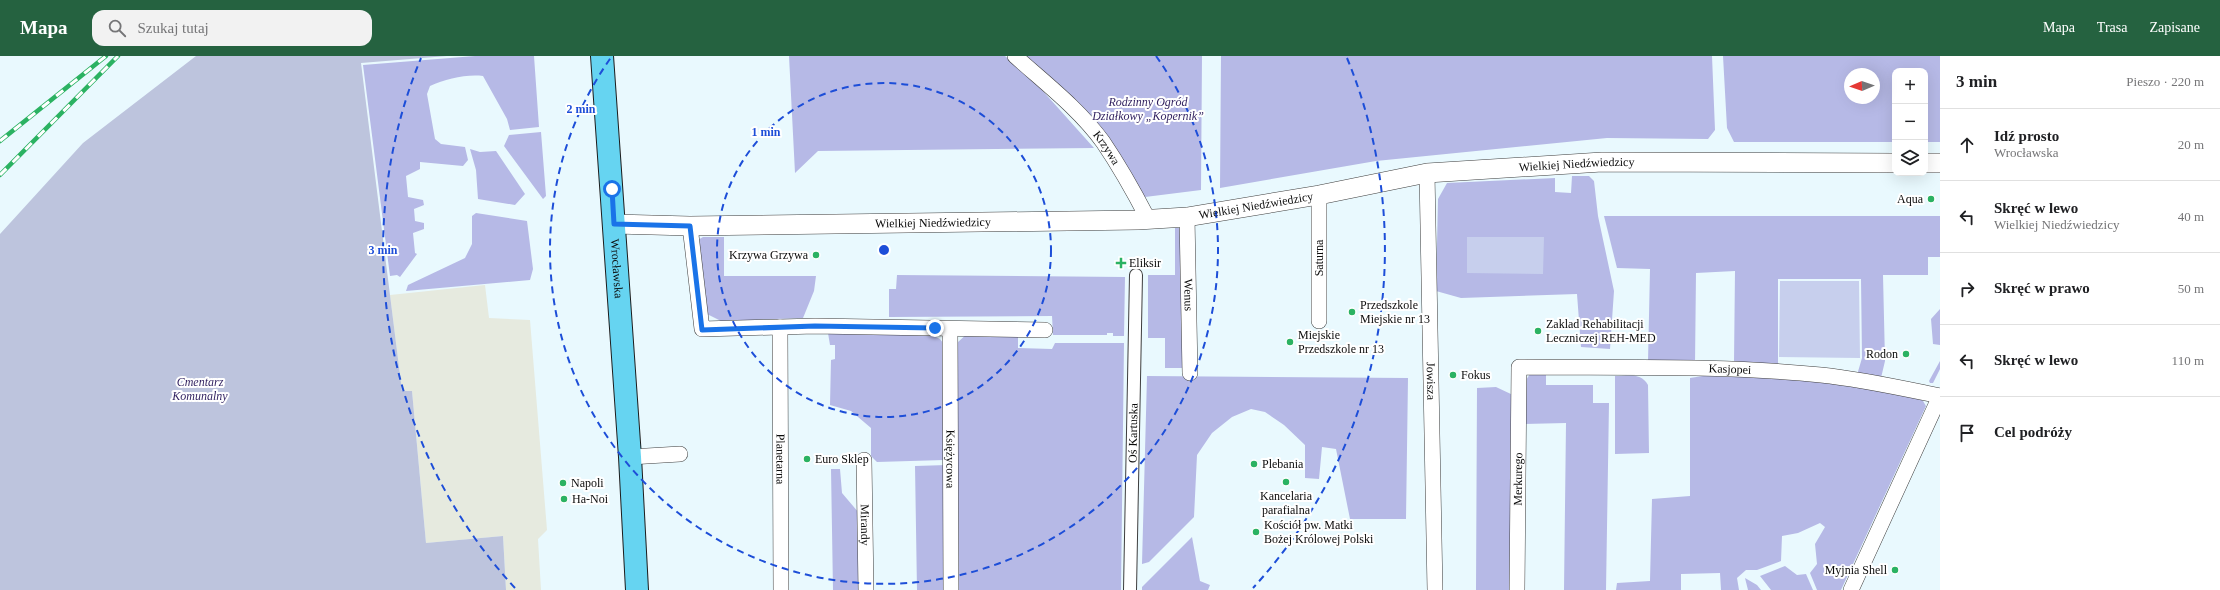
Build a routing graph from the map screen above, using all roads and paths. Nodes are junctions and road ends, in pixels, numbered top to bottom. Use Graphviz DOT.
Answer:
graph roads {
  1 [pos="602,56"];
  2 [pos="1015,56"];
  3 [pos="1892,163"];
  4 [pos="1928,163"];
  5 [pos="1940,163"];
  6 [pos="1428,173"];
  7 [pos="1319,195"];
  8 [pos="1187,217"];
  9 [pos="1148,219"];
  10 [pos="614,224"];
  11 [pos="690,226"];
  12 [pos="1136,275"];
  13 [pos="1319,321"];
  14 [pos="780,327"];
  15 [pos="950,329"];
  16 [pos="1045,330"];
  17 [pos="1519,367"];
  18 [pos="1190,373"];
  19 [pos="1940,396"];
  20 [pos="680,454"];
  21 [pos="630,457"];
  22 [pos="864,460"];
  23 [pos="637,590"];
  24 [pos="649,590"];
  25 [pos="781,590"];
  26 [pos="866,590"];
  27 [pos="951,590"];
  28 [pos="1130,590"];
  29 [pos="1435,590"];
  30 [pos="1517,590"];
  31 [pos="1851,590"];
  1 -- 10 [label="main road, Wrocławska"];
  2 -- 9 [label="street, Krzywa"];
  3 -- 6 [label="street, Wielkiej Niedźwiedzicy"];
  4 -- 5 [label="street"];
  6 -- 7 [label="street, Wielkiej Niedźwiedzicy"];
  6 -- 29 [label="street, Jowisza"];
  7 -- 8 [label="street, Wielkiej Niedźwiedzicy"];
  7 -- 13 [label="street, Saturna"];
  8 -- 9 [label="street, Wielkiej Niedźwiedzicy"];
  8 -- 18 [label="street, Wenus"];
  9 -- 11 [label="street, Wielkiej Niedźwiedzicy"];
  10 -- 11 [label="street, Wielkiej Niedźwiedzicy"];
  10 -- 21 [label="main road, Wrocławska"];
  11 -- 14 [label="street"];
  12 -- 28 [label="street, Oś Kartuska"];
  14 -- 15 [label="street"];
  14 -- 25 [label="street, Planetarna"];
  15 -- 16 [label="street"];
  15 -- 27 [label="street, Księżycowa"];
  17 -- 19 [label="street, Kasjopei"];
  17 -- 30 [label="street, Merkurego"];
  19 -- 31 [label="street"];
  20 -- 21 [label="street"];
  21 -- 23 [label="main road, Wrocławska"];
  21 -- 24 [label="main road, Wrocławska"];
  22 -- 26 [label="street, Mirandy"];
}
